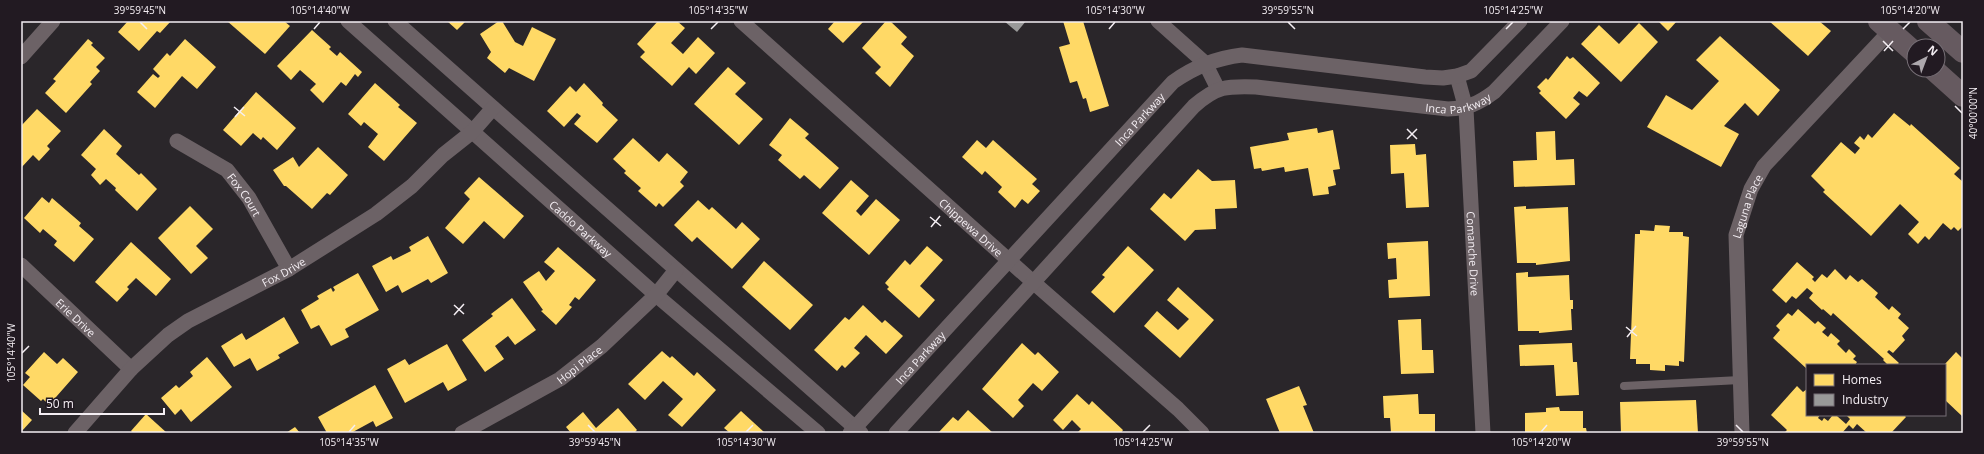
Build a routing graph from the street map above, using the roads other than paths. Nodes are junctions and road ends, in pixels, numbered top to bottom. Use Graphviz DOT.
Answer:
graph roads {
  1 [pos="53,21"];
  2 [pos="348,21"];
  3 [pos="395,21"];
  4 [pos="742,21"];
  5 [pos="1158,21"];
  6 [pos="1520,21"];
  7 [pos="1562,21"];
  8 [pos="1928,21"];
  9 [pos="1885,26"];
  10 [pos="1906,45"];
  11 [pos="1961,47"];
  12 [pos="21,57"];
  13 [pos="1205,63"];
  14 [pos="1457,76"];
  15 [pos="1943,78"];
  16 [pos="1218,89"];
  17 [pos="1963,96"];
  18 [pos="493,108"];
  19 [pos="1466,108"];
  20 [pos="472,132"];
  21 [pos="177,141"];
  22 [pos="1009,261"];
  23 [pos="21,265"];
  24 [pos="289,269"];
  25 [pos="676,270"];
  26 [pos="1034,282"];
  27 [pos="656,295"];
  28 [pos="131,369"];
  29 [pos="1740,380"];
  30 [pos="1624,386"];
  31 [pos="856,431"];
  32 [pos="75,433"];
  33 [pos="462,433"];
  34 [pos="818,433"];
  35 [pos="896,433"];
  36 [pos="1202,433"];
  37 [pos="1483,433"];
  38 [pos="1742,433"];
  1 -- 12 [label="street"];
  2 -- 20 [label="street, Caddo Parkway"];
  3 -- 18 [label="street"];
  4 -- 22 [label="street, Chippewa Drive"];
  5 -- 13 [label="street"];
  6 -- 14 [label="street, Inca Parkway"];
  7 -- 19 [label="street, Inca Parkway"];
  8 -- 11 [label="main road"];
  9 -- 10 [label="main road"];
  9 -- 29 [label="street, Laguna Place"];
  13 -- 14 [label="street, Inca Parkway"];
  13 -- 16 [label="street"];
  13 -- 22 [label="street, Inca Parkway"];
  14 -- 19 [label="street, Comanche Drive"];
  15 -- 17 [label="main road"];
  16 -- 19 [label="street, Inca Parkway"];
  16 -- 26 [label="street, Inca Parkway"];
  18 -- 20 [label="street, Fox Drive"];
  18 -- 25 [label="street"];
  19 -- 37 [label="street, Comanche Drive"];
  20 -- 24 [label="street, Fox Drive"];
  20 -- 27 [label="street, Caddo Parkway"];
  21 -- 24 [label="street, Fox Court"];
  22 -- 26 [label="street, Chippewa Drive"];
  22 -- 31 [label="street, Inca Parkway"];
  23 -- 28 [label="street, Erie Drive"];
  24 -- 28 [label="street, Fox Drive"];
  25 -- 27 [label="street, Hopi Place"];
  25 -- 31 [label="street"];
  26 -- 35 [label="street, Inca Parkway"];
  26 -- 36 [label="street, Chippewa Drive"];
  27 -- 33 [label="street, Hopi Place"];
  27 -- 34 [label="street, Caddo Parkway"];
  28 -- 32 [label="street, Fox Drive"];
  29 -- 30 [label="lane"];
  29 -- 38 [label="street, Laguna Place"];
}
